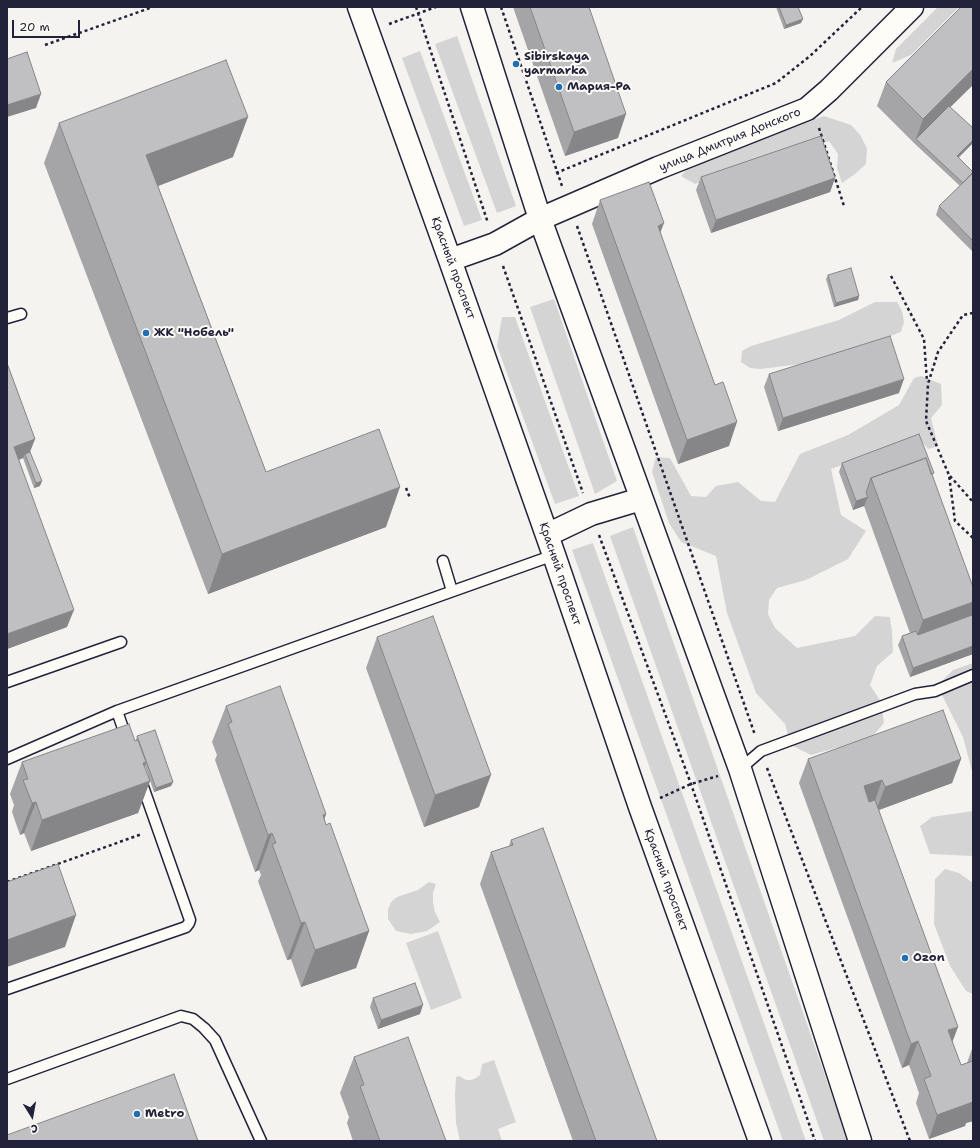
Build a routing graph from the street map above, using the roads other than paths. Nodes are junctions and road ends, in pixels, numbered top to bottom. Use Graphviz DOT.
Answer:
graph roads {
  1 [pos="359,7"];
  2 [pos="472,7"];
  3 [pos="912,7"];
  4 [pos="540,219"];
  5 [pos="450,260"];
  6 [pos="21,314"];
  7 [pos="7,318"];
  8 [pos="641,499"];
  9 [pos="550,545"];
  10 [pos="443,561"];
  11 [pos="452,591"];
  12 [pos="121,642"];
  13 [pos="973,675"];
  14 [pos="7,682"];
  15 [pos="117,711"];
  16 [pos="131,752"];
  17 [pos="7,759"];
  18 [pos="740,769"];
  19 [pos="138,770"];
  20 [pos="7,989"];
  21 [pos="7,1079"];
  22 [pos="261,1141"];
  23 [pos="760,1141"];
  24 [pos="860,1141"];
  1 -- 5 [label="main road, Красный проспект"];
  2 -- 4 [label="main road"];
  3 -- 4 [label="main road, улица Дмитрия Донского"];
  4 -- 5 [label="main road, улица Дмитрия Донского"];
  4 -- 8 [label="main road"];
  5 -- 9 [label="main road, Красный проспект"];
  6 -- 7 [label="lane"];
  8 -- 9 [label="main road"];
  8 -- 18 [label="main road"];
  9 -- 11 [label="lane"];
  9 -- 23 [label="main road, Красный проспект"];
  10 -- 11 [label="lane"];
  11 -- 15 [label="lane"];
  12 -- 14 [label="lane"];
  13 -- 18 [label="lane"];
  15 -- 16 [label="lane"];
  15 -- 17 [label="lane"];
  18 -- 24 [label="main road"];
  19 -- 20 [label="lane"];
  21 -- 22 [label="lane"];
}
